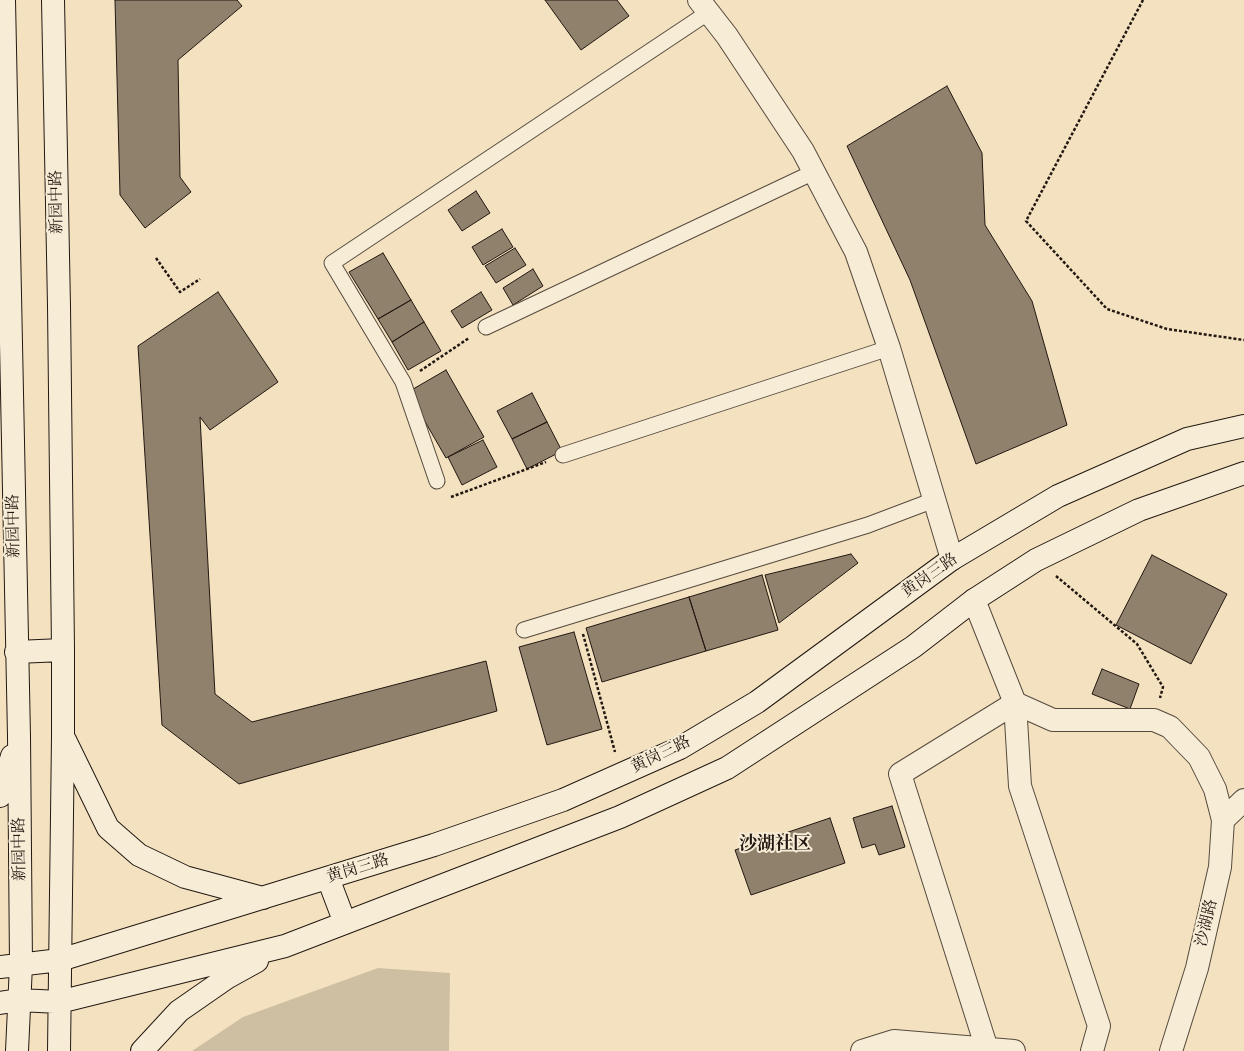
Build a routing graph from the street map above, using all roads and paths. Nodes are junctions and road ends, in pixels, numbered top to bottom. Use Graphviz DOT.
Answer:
graph roads {
  1 [pos="4,0"];
  2 [pos="53,0"];
  3 [pos="1143,0"];
  4 [pos="704,6"];
  5 [pos="814,172"];
  6 [pos="156,258"];
  7 [pos="200,279"];
  8 [pos="486,327"];
  9 [pos="1244,340"];
  10 [pos="889,348"];
  11 [pos="403,382"];
  12 [pos="1244,426"];
  13 [pos="563,456"];
  14 [pos="1244,473"];
  15 [pos="437,481"];
  16 [pos="448,498"];
  17 [pos="934,500"];
  18 [pos="952,559"];
  19 [pos="1036,560"];
  20 [pos="974,600"];
  21 [pos="577,614"];
  22 [pos="524,630"];
  23 [pos="63,650"];
  24 [pos="16,652"];
  25 [pos="1015,703"];
  26 [pos="1154,720"];
  27 [pos="19,736"];
  28 [pos="63,736"];
  29 [pos="621,774"];
  30 [pos="0,796"];
  31 [pos="1244,800"];
  32 [pos="1223,820"];
  33 [pos="328,878"];
  34 [pos="263,898"];
  35 [pos="345,923"];
  36 [pos="285,946"];
  37 [pos="60,960"];
  38 [pos="11,966"];
  39 [pos="10,1001"];
  40 [pos="59,1002"];
  41 [pos="987,1049"];
  42 [pos="17,1051"];
  43 [pos="59,1051"];
  44 [pos="142,1051"];
  45 [pos="862,1051"];
  46 [pos="1014,1051"];
  47 [pos="1092,1051"];
  48 [pos="1171,1051"];
  1 -- 24 [label="main road, 新园中路"];
  2 -- 23 [label="main road, 新园中路"];
  3 -- 9 [label="path"];
  4 -- 5 [label="main road"];
  4 -- 11 [label="lane"];
  5 -- 8 [label="lane"];
  5 -- 10 [label="main road"];
  6 -- 7 [label="path"];
  8 -- 11 [label="path"];
  10 -- 13 [label="lane"];
  10 -- 17 [label="main road"];
  11 -- 15 [label="lane"];
  12 -- 18 [label="main road, 黄岗三路"];
  13 -- 16 [label="path"];
  14 -- 19 [label="main road"];
  17 -- 18 [label="main road"];
  17 -- 21 [label="lane"];
  18 -- 29 [label="main road, 黄岗三路"];
  19 -- 20 [label="main road"];
  19 -- 26 [label="path"];
  20 -- 25 [label="main road"];
  20 -- 35 [label="main road"];
  21 -- 22 [label="lane"];
  21 -- 29 [label="path"];
  23 -- 24 [label="main road"];
  23 -- 28 [label="main road, 新园中路"];
  24 -- 27 [label="main road, 新园中路"];
  25 -- 26 [label="main road"];
  25 -- 41 [label="main road"];
  25 -- 47 [label="main road"];
  26 -- 32 [label="main road, 沙湖路"];
  27 -- 30 [label="main road"];
  27 -- 38 [label="main road, 新园中路"];
  28 -- 34 [label="main road"];
  28 -- 37 [label="main road, 新园中路"];
  29 -- 33 [label="main road, 黄岗三路"];
  31 -- 32 [label="main road"];
  32 -- 48 [label="main road, 沙湖路"];
  33 -- 34 [label="main road, 黄岗三路"];
  33 -- 35 [label="main road"];
  34 -- 37 [label="main road, 黄岗三路"];
  35 -- 36 [label="main road"];
  36 -- 40 [label="main road"];
  36 -- 44 [label="main road"];
  37 -- 38 [label="main road, 黄岗三路"];
  37 -- 40 [label="main road, 新园中路"];
  38 -- 39 [label="main road, 新园中路"];
  39 -- 40 [label="main road"];
  39 -- 42 [label="main road, 新园中路"];
  40 -- 43 [label="main road, 新园中路"];
  41 -- 45 [label="main road"];
  41 -- 46 [label="main road"];
}
